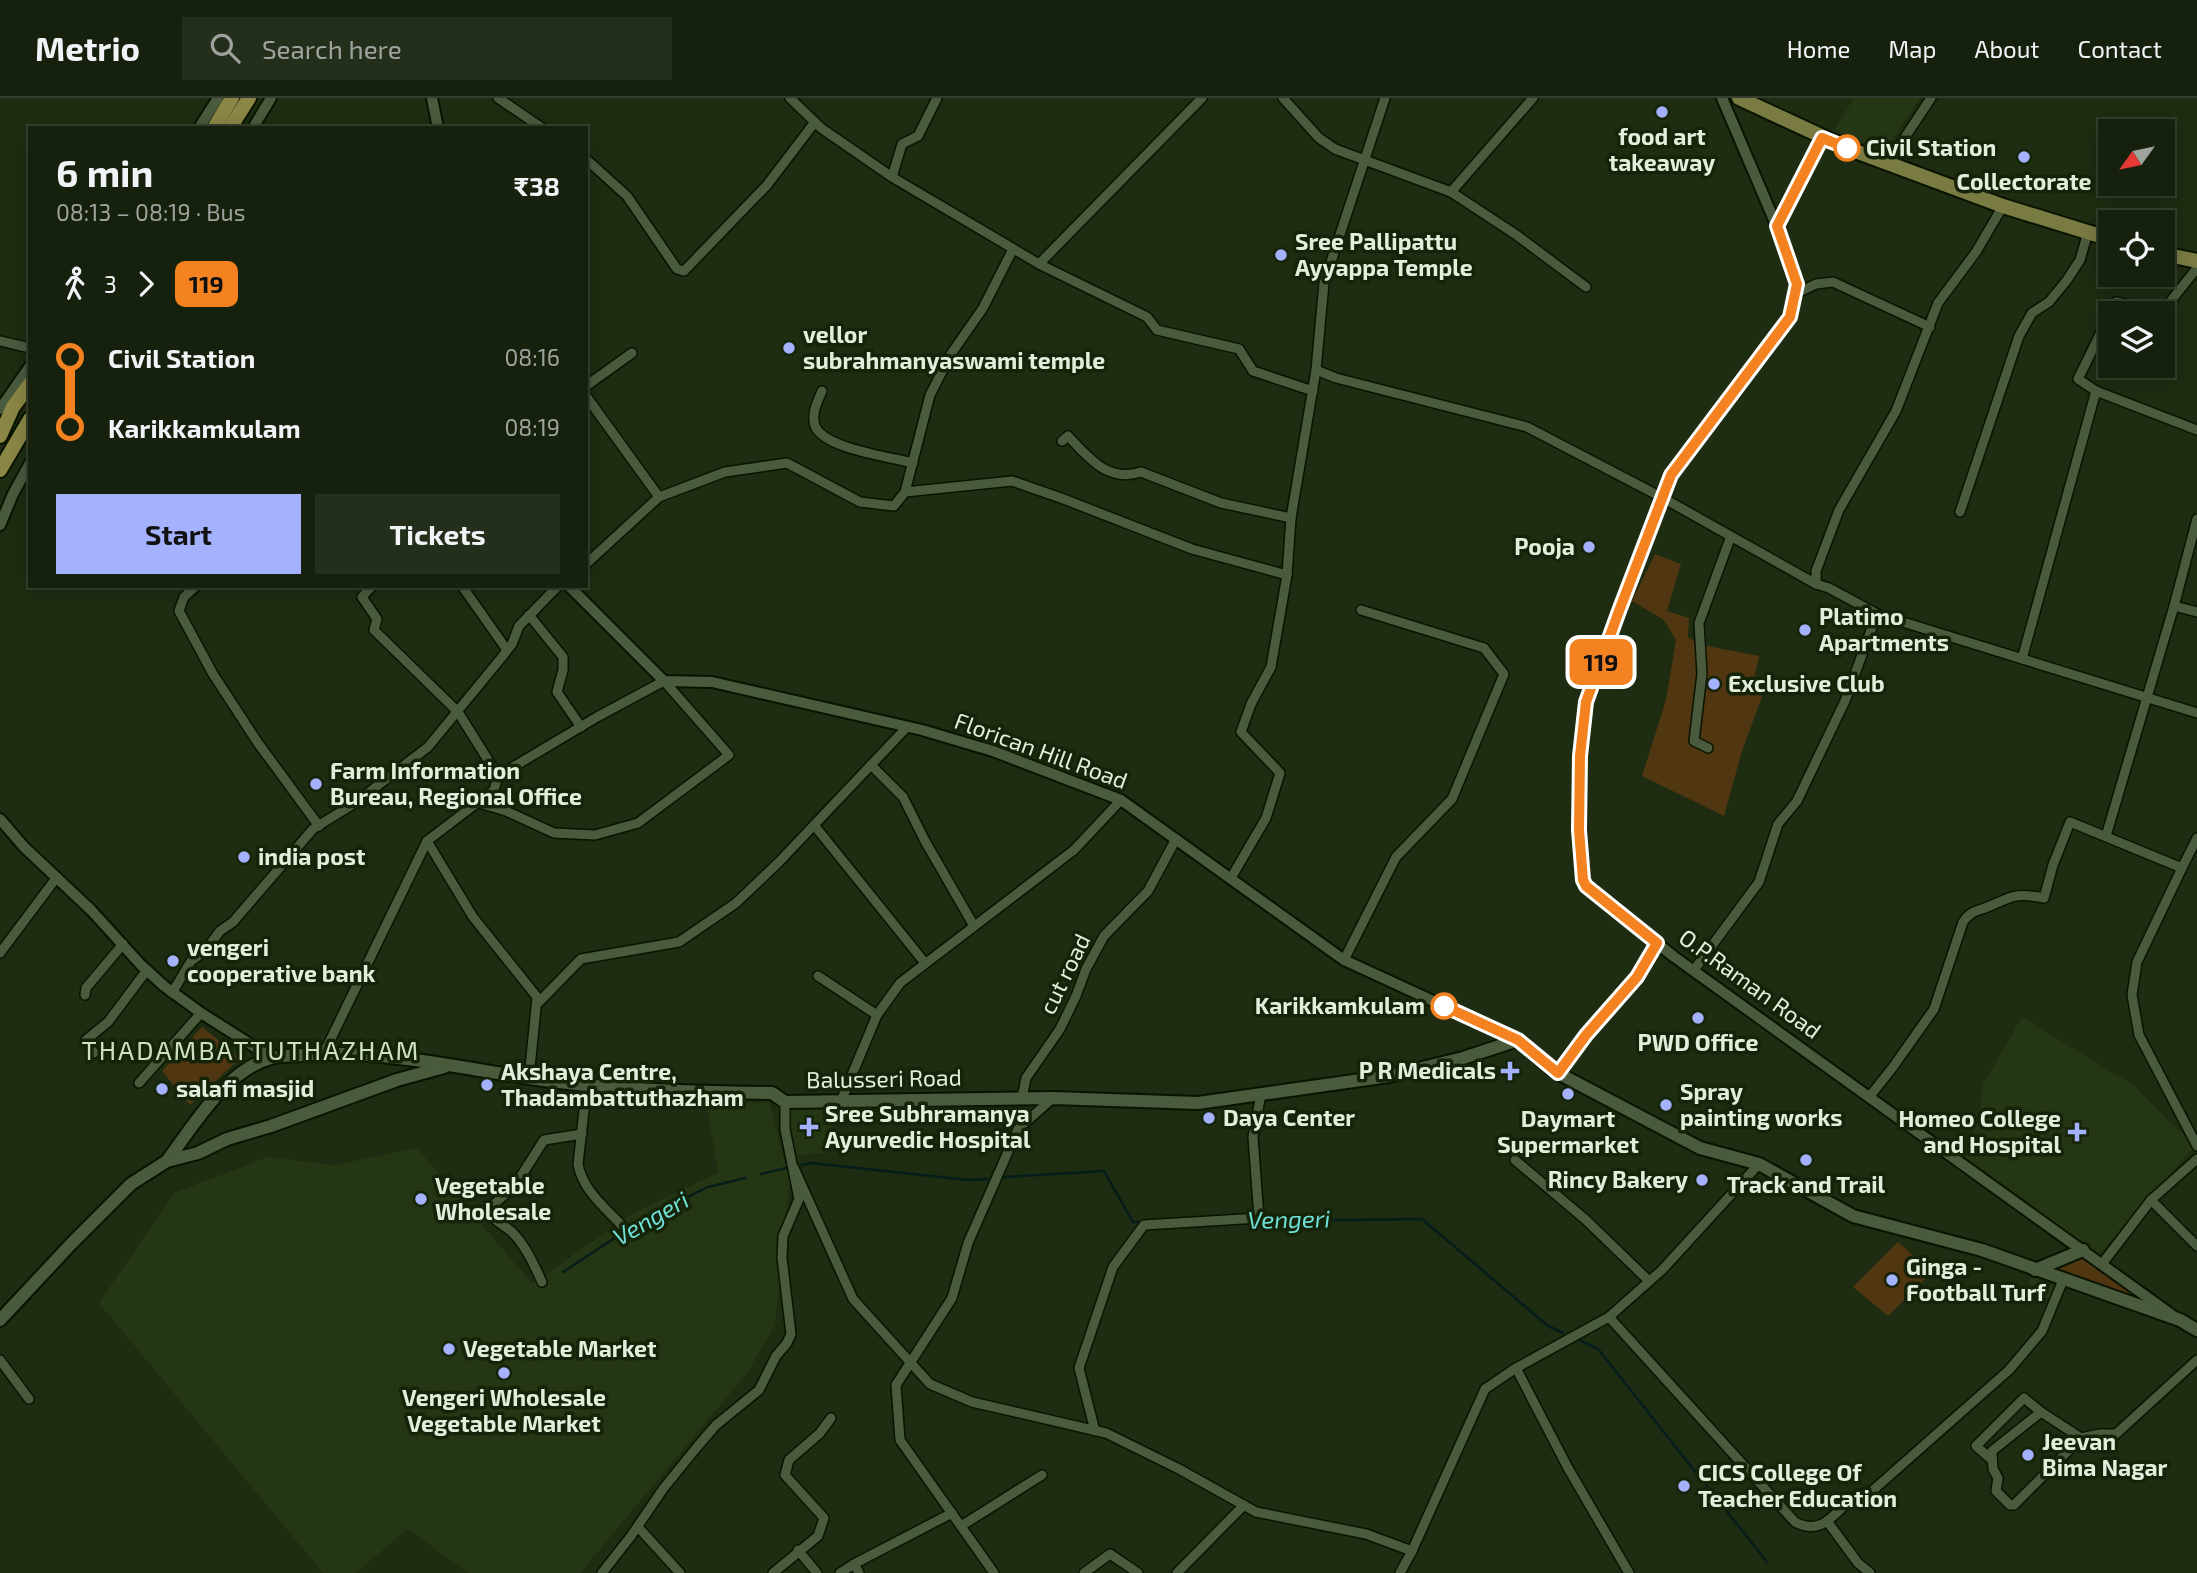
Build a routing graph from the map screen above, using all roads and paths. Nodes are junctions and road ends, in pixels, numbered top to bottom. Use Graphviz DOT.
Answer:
graph roads {
  1 [pos="218,98"];
  2 [pos="232,98"];
  3 [pos="249,98"];
  4 [pos="271,98"];
  5 [pos="432,98"];
  6 [pos="498,98"];
  7 [pos="790,98"];
  8 [pos="937,98"];
  9 [pos="1202,98"];
  10 [pos="1385,98"];
  11 [pos="1533,98"];
  12 [pos="1722,98"];
  13 [pos="1739,98"];
  14 [pos="1931,98"];
  15 [pos="1286,99"];
  16 [pos="815,122"];
  17 [pos="200,126"];
  18 [pos="215,126"];
  19 [pos="231,126"];
  20 [pos="254,126"];
  21 [pos="438,126"];
  22 [pos="539,126"];
  23 [pos="1822,138"];
  24 [pos="1365,159"];
  25 [pos="588,161"];
  26 [pos="1888,163"];
  27 [pos="892,177"];
  28 [pos="1451,192"];
  29 [pos="2003,205"];
  30 [pos="1777,226"];
  31 [pos="2088,232"];
  32 [pos="2098,235"];
  33 [pos="1013,249"];
  34 [pos="2175,256"];
  35 [pos="2197,261"];
  36 [pos="1038,264"];
  37 [pos="2197,268"];
  38 [pos="1586,287"];
  39 [pos="1795,295"];
  40 [pos="2171,301"];
  41 [pos="1930,327"];
  42 [pos="2098,340"];
  43 [pos="0,341"];
  44 [pos="28,348"];
  45 [pos="632,353"];
  46 [pos="28,369"];
  47 [pos="1316,370"];
  48 [pos="588,385"];
  49 [pos="28,387"];
  50 [pos="822,391"];
  51 [pos="1313,391"];
  52 [pos="2096,391"];
  53 [pos="588,399"];
  54 [pos="0,409"];
  55 [pos="28,422"];
  56 [pos="2197,430"];
  57 [pos="0,436"];
  58 [pos="1062,441"];
  59 [pos="913,463"];
  60 [pos="28,467"];
  61 [pos="0,470"];
  62 [pos="905,492"];
  63 [pos="659,497"];
  64 [pos="1663,498"];
  65 [pos="1960,512"];
  66 [pos="1292,518"];
  67 [pos="2197,519"];
  68 [pos="0,525"];
  69 [pos="1731,536"];
  70 [pos="588,562"];
  71 [pos="1287,575"];
  72 [pos="1816,584"];
  73 [pos="194,588"];
  74 [pos="370,588"];
  75 [pos="463,588"];
  76 [pos="556,588"];
  77 [pos="571,588"];
  78 [pos="2174,606"];
  79 [pos="1361,610"];
  80 [pos="2197,612"];
  81 [pos="1877,614"];
  82 [pos="529,615"];
  83 [pos="507,650"];
  84 [pos="2022,659"];
  85 [pos="664,681"];
  86 [pos="2146,699"];
  87 [pos="458,712"];
  88 [pos="2197,713"];
  89 [pos="580,727"];
  90 [pos="907,727"];
  91 [pos="1709,748"];
  92 [pos="871,765"];
  93 [pos="498,776"];
  94 [pos="1121,800"];
  95 [pos="479,803"];
  96 [pos="0,819"];
  97 [pos="814,825"];
  98 [pos="319,826"];
  99 [pos="2106,836"];
  100 [pos="2197,838"];
  101 [pos="1176,839"];
  102 [pos="427,841"];
  103 [pos="2182,867"];
  104 [pos="57,877"];
  105 [pos="1231,878"];
  106 [pos="974,926"];
  107 [pos="1657,943"];
  108 [pos="123,944"];
  109 [pos="0,953"];
  110 [pos="1345,960"];
  111 [pos="925,963"];
  112 [pos="147,970"];
  113 [pos="1694,970"];
  114 [pos="818,976"];
  115 [pos="172,993"];
  116 [pos="85,995"];
  117 [pos="536,1004"];
  118 [pos="201,1013"];
  119 [pos="877,1016"];
  120 [pos="1518,1040"];
  121 [pos="94,1053"];
  122 [pos="324,1053"];
  123 [pos="271,1058"];
  124 [pos="454,1065"];
  125 [pos="1558,1073"];
  126 [pos="529,1078"];
  127 [pos="139,1083"];
  128 [pos="587,1084"];
  129 [pos="1261,1094"];
  130 [pos="1870,1096"];
  131 [pos="1022,1098"];
  132 [pos="1053,1098"];
  133 [pos="841,1101"];
  134 [pos="785,1102"];
  135 [pos="582,1134"];
  136 [pos="2197,1146"];
  137 [pos="1516,1160"];
  138 [pos="167,1161"];
  139 [pos="1759,1164"];
  140 [pos="2194,1164"];
  141 [pos="794,1168"];
  142 [pos="2151,1200"];
  143 [pos="624,1228"];
  144 [pos="2197,1246"];
  145 [pos="2083,1250"];
  146 [pos="2102,1264"];
  147 [pos="2035,1270"];
  148 [pos="2063,1280"];
  149 [pos="1650,1281"];
  150 [pos="542,1282"];
  151 [pos="1609,1317"];
  152 [pos="0,1320"];
  153 [pos="2180,1321"];
  154 [pos="2197,1331"];
  155 [pos="0,1360"];
  156 [pos="2197,1360"];
  157 [pos="911,1364"];
  158 [pos="1516,1367"];
  159 [pos="29,1399"];
  160 [pos="2040,1412"];
  161 [pos="831,1418"];
  162 [pos="1096,1431"];
  163 [pos="2081,1438"];
  164 [pos="1993,1461"];
  165 [pos="1042,1475"];
  166 [pos="1244,1505"];
  167 [pos="952,1513"];
  168 [pos="1827,1521"];
  169 [pos="961,1526"];
  170 [pos="638,1527"];
  171 [pos="798,1550"];
  172 [pos="1412,1551"];
  173 [pos="854,1564"];
  174 [pos="670,1569"];
  175 [pos="602,1573"];
  176 [pos="680,1573"];
  177 [pos="773,1573"];
  178 [pos="817,1573"];
  179 [pos="840,1573"];
  180 [pos="859,1573"];
  181 [pos="993,1573"];
  182 [pos="1084,1573"];
  183 [pos="1138,1573"];
  184 [pos="1177,1573"];
  185 [pos="1400,1573"];
  186 [pos="1629,1573"];
  187 [pos="1870,1573"];
  1 -- 17 [label="street"];
  2 -- 18 [label="highway"];
  3 -- 19 [label="highway"];
  4 -- 20 [label="street"];
  5 -- 21 [label="street"];
  6 -- 22 [label="street"];
  7 -- 16 [label="street"];
  8 -- 27 [label="street"];
  9 -- 36 [label="street"];
  10 -- 24 [label="street"];
  11 -- 28 [label="street"];
  12 -- 30 [label="street"];
  13 -- 23 [label="main road"];
  14 -- 26 [label="street"];
  15 -- 24 [label="street"];
  16 -- 25 [label="street"];
  16 -- 27 [label="street"];
  23 -- 26 [label="main road"];
  23 -- 30 [label="street"];
  24 -- 28 [label="street"];
  24 -- 47 [label="street"];
  26 -- 29 [label="main road"];
  27 -- 33 [label="street"];
  28 -- 38 [label="street"];
  29 -- 31 [label="main road"];
  29 -- 41 [label="street"];
  30 -- 39 [label="street"];
  31 -- 32 [label="main road"];
  31 -- 65 [label="street"];
  33 -- 36 [label="street"];
  33 -- 59 [label="street"];
  34 -- 35 [label="main road"];
  36 -- 51 [label="street"];
  37 -- 40 [label="street"];
  39 -- 41 [label="street"];
  39 -- 64 [label="street, O.P.Raman Road"];
  41 -- 72 [label="street"];
  42 -- 52 [label="street"];
  43 -- 44 [label="street"];
  45 -- 48 [label="street"];
  46 -- 54 [label="street"];
  47 -- 51 [label="street"];
  47 -- 64 [label="street"];
  49 -- 57 [label="highway"];
  50 -- 59 [label="street"];
  51 -- 66 [label="street"];
  52 -- 56 [label="street"];
  52 -- 84 [label="street"];
  53 -- 63 [label="street"];
  55 -- 61 [label="highway"];
  58 -- 66 [label="street"];
  59 -- 62 [label="street"];
  60 -- 68 [label="street"];
  62 -- 63 [label="street"];
  62 -- 71 [label="street"];
  63 -- 70 [label="street"];
  64 -- 69 [label="street"];
  64 -- 107 [label="street, O.P.Raman Road"];
  66 -- 71 [label="street"];
  67 -- 78 [label="street"];
  69 -- 72 [label="street"];
  69 -- 91 [label="street"];
  71 -- 105 [label="street"];
  72 -- 81 [label="street"];
  73 -- 98 [label="street"];
  74 -- 87 [label="street"];
  75 -- 83 [label="street"];
  76 -- 82 [label="street"];
  77 -- 85 [label="street"];
  78 -- 80 [label="street"];
  78 -- 86 [label="street"];
  79 -- 110 [label="street"];
  81 -- 84 [label="street"];
  81 -- 113 [label="street"];
  82 -- 83 [label="street"];
  82 -- 89 [label="street"];
  83 -- 87 [label="street"];
  84 -- 86 [label="street"];
  85 -- 89 [label="street"];
  85 -- 90 [label="street, Florican Hill Road"];
  85 -- 95 [label="street"];
  86 -- 88 [label="street"];
  86 -- 99 [label="street"];
  87 -- 93 [label="street"];
  87 -- 98 [label="street"];
  89 -- 93 [label="street"];
  90 -- 92 [label="street"];
  90 -- 94 [label="street, Florican Hill Road"];
  92 -- 97 [label="street"];
  92 -- 106 [label="street"];
  93 -- 95 [label="street"];
  94 -- 101 [label="street, Florican Hill Road"];
  94 -- 106 [label="street"];
  95 -- 102 [label="street"];
  96 -- 104 [label="street"];
  97 -- 111 [label="street"];
  97 -- 117 [label="street"];
  98 -- 115 [label="street"];
  99 -- 103 [label="street"];
  99 -- 130 [label="street"];
  100 -- 103 [label="street"];
  101 -- 105 [label="street, Florican Hill Road"];
  101 -- 131 [label="street, cut road"];
  102 -- 117 [label="street"];
  102 -- 122 [label="street"];
  103 -- 136 [label="street"];
  104 -- 108 [label="street"];
  104 -- 109 [label="street"];
  105 -- 110 [label="street, Florican Hill Road"];
  106 -- 111 [label="street"];
  107 -- 113 [label="street, O.P.Raman Road"];
  107 -- 125 [label="street"];
  108 -- 112 [label="street"];
  108 -- 116 [label="street"];
  110 -- 120 [label="street, Florican Hill Road"];
  111 -- 119 [label="street"];
  112 -- 115 [label="street"];
  112 -- 121 [label="street"];
  113 -- 130 [label="street, O.P.Raman Road"];
  114 -- 119 [label="street"];
  115 -- 118 [label="street"];
  117 -- 126 [label="street"];
  118 -- 123 [label="street"];
  118 -- 127 [label="street"];
  119 -- 133 [label="street"];
  120 -- 125 [label="main road"];
  120 -- 129 [label="main road, Balusseri Road"];
  122 -- 123 [label="main road, Balusseri Road"];
  122 -- 124 [label="main road, Balusseri Road"];
  123 -- 138 [label="main road, Balusseri Road"];
  124 -- 126 [label="main road, Balusseri Road"];
  124 -- 138 [label="main road"];
  125 -- 139 [label="main road"];
  126 -- 128 [label="main road, Balusseri Road"];
  128 -- 134 [label="main road, Balusseri Road"];
  128 -- 135 [label="street"];
  129 -- 132 [label="main road, Balusseri Road"];
  129 -- 162 [label="street"];
  130 -- 145 [label="street, O.P.Raman Road"];
  131 -- 132 [label="main road, Balusseri Road"];
  131 -- 133 [label="main road, Balusseri Road"];
  132 -- 157 [label="street"];
  133 -- 134 [label="main road, Balusseri Road"];
  134 -- 141 [label="street"];
  135 -- 143 [label="street"];
  135 -- 150 [label="street"];
  137 -- 149 [label="street"];
  138 -- 152 [label="main road"];
  139 -- 147 [label="main road"];
  139 -- 149 [label="street"];
  140 -- 142 [label="street"];
  141 -- 157 [label="street"];
  141 -- 170 [label="street"];
  142 -- 144 [label="street"];
  142 -- 146 [label="street"];
  145 -- 146 [label="street, O.P.Raman Road"];
  145 -- 147 [label="main road"];
  146 -- 153 [label="street, O.P.Raman Road"];
  147 -- 148 [label="main road"];
  148 -- 153 [label="main road"];
  148 -- 168 [label="street"];
  149 -- 151 [label="street"];
  151 -- 158 [label="street"];
  151 -- 168 [label="street"];
  153 -- 154 [label="main road"];
  155 -- 159 [label="street"];
  156 -- 163 [label="street"];
  157 -- 162 [label="street"];
  157 -- 167 [label="street"];
  158 -- 172 [label="street"];
  158 -- 186 [label="street"];
  160 -- 163 [label="street"];
  160 -- 164 [label="street"];
  160 -- 164 [label="street"];
  161 -- 171 [label="street"];
  162 -- 166 [label="street"];
  163 -- 164 [label="street"];
  165 -- 169 [label="street"];
  166 -- 172 [label="street"];
  166 -- 184 [label="street"];
  167 -- 169 [label="street"];
  167 -- 173 [label="street"];
  168 -- 187 [label="street"];
  169 -- 181 [label="street"];
  170 -- 174 [label="street"];
  170 -- 175 [label="street"];
  171 -- 177 [label="street"];
  171 -- 178 [label="street"];
  172 -- 185 [label="street"];
  173 -- 179 [label="street"];
  173 -- 180 [label="street"];
  174 -- 176 [label="street"];
  182 -- 183 [label="street"];
}
